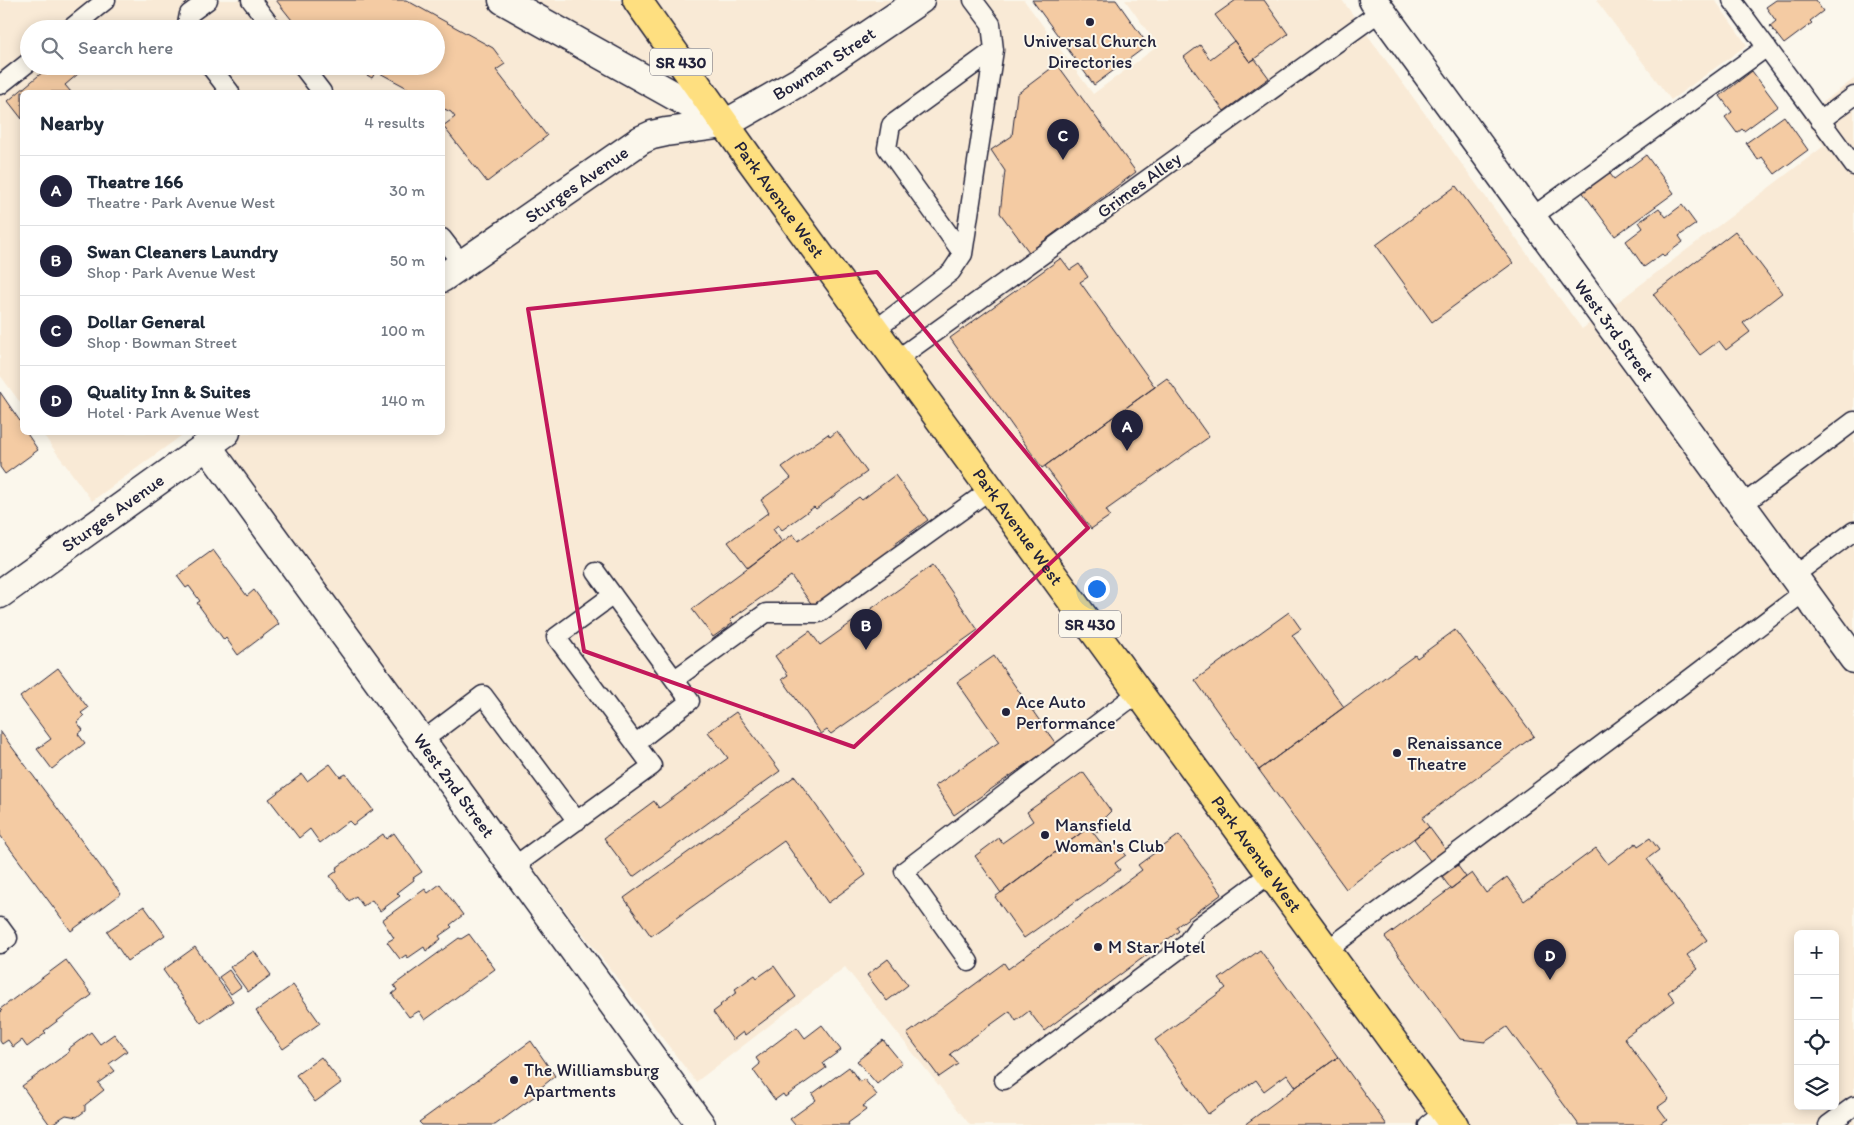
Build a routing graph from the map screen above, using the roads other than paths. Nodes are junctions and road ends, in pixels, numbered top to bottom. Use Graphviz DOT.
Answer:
graph roads {
  1 [pos="106,0"];
  2 [pos="208,0"];
  3 [pos="251,0"];
  4 [pos="503,0"];
  5 [pos="637,0"];
  6 [pos="973,0"];
  7 [pos="1732,0"];
  8 [pos="917,1"];
  9 [pos="1377,6"];
  10 [pos="81,20"];
  11 [pos="188,20"];
  12 [pos="266,20"];
  13 [pos="1767,46"];
  14 [pos="994,50"];
  15 [pos="20,69"];
  16 [pos="217,75"];
  17 [pos="309,75"];
  18 [pos="0,85"];
  19 [pos="228,90"];
  20 [pos="320,90"];
  21 [pos="1854,96"];
  22 [pos="1820,120"];
  23 [pos="725,124"];
  24 [pos="1854,166"];
  25 [pos="1532,217"];
  26 [pos="445,248"];
  27 [pos="963,254"];
  28 [pos="452,271"];
  29 [pos="875,330"];
  30 [pos="896,360"];
  31 [pos="1854,420"];
  32 [pos="217,439"];
  33 [pos="991,489"];
  34 [pos="1742,505"];
  35 [pos="1854,531"];
  36 [pos="596,572"];
  37 [pos="1799,584"];
  38 [pos="0,594"];
  39 [pos="613,595"];
  40 [pos="1854,660"];
  41 [pos="675,679"];
  42 [pos="1139,692"];
  43 [pos="422,741"];
  44 [pos="636,743"];
  45 [pos="577,821"];
  46 [pos="514,867"];
  47 [pos="1271,873"];
  48 [pos="0,927"];
  49 [pos="0,944"];
  50 [pos="1327,950"];
  51 [pos="969,962"];
  52 [pos="1004,1080"];
  53 [pos="1854,1106"];
  54 [pos="1442,1121"];
  55 [pos="701,1125"];
  56 [pos="1828,1125"];
  1 -- 10 [label="lane"];
  2 -- 11 [label="lane"];
  3 -- 12 [label="lane"];
  4 -- 23 [label="street"];
  5 -- 23 [label="main road, Park Avenue West / SR 430"];
  6 -- 14 [label="lane"];
  7 -- 13 [label="lane"];
  8 -- 23 [label="street, Bowman Street"];
  9 -- 25 [label="street, West 3rd Street"];
  9 -- 30 [label="lane, Grimes Alley"];
  13 -- 22 [label="lane"];
  13 -- 25 [label="lane"];
  14 -- 27 [label="lane"];
  14 -- 27 [label="lane"];
  15 -- 18 [label="lane"];
  16 -- 19 [label="lane"];
  17 -- 20 [label="lane"];
  21 -- 22 [label="lane"];
  22 -- 24 [label="lane"];
  23 -- 28 [label="street, Sturges Avenue"];
  23 -- 29 [label="main road, Park Avenue West / SR 430"];
  25 -- 34 [label="street, West 3rd Street"];
  26 -- 28 [label="lane"];
  27 -- 29 [label="lane"];
  29 -- 30 [label="main road, Park Avenue West / SR 430"];
  30 -- 33 [label="main road, Park Avenue West / SR 430"];
  31 -- 34 [label="lane"];
  32 -- 38 [label="street, Sturges Avenue"];
  32 -- 43 [label="street, West 2nd Street"];
  33 -- 41 [label="lane"];
  33 -- 42 [label="main road, Park Avenue West / SR 430"];
  34 -- 37 [label="street, West 3rd Street"];
  35 -- 37 [label="lane"];
  36 -- 39 [label="lane"];
  37 -- 40 [label="street, West 3rd Street"];
  37 -- 50 [label="lane"];
  39 -- 41 [label="lane"];
  39 -- 44 [label="lane"];
  41 -- 44 [label="lane"];
  42 -- 47 [label="main road, Park Avenue West / SR 430"];
  42 -- 51 [label="lane"];
  43 -- 45 [label="lane"];
  43 -- 46 [label="street, West 2nd Street"];
  44 -- 45 [label="lane"];
  45 -- 46 [label="lane"];
  46 -- 55 [label="street, West 2nd Street"];
  47 -- 50 [label="main road, Park Avenue West / SR 430"];
  47 -- 52 [label="lane"];
  48 -- 49 [label="lane"];
  50 -- 54 [label="main road, Park Avenue West / SR 430"];
  53 -- 56 [label="lane"];
}
